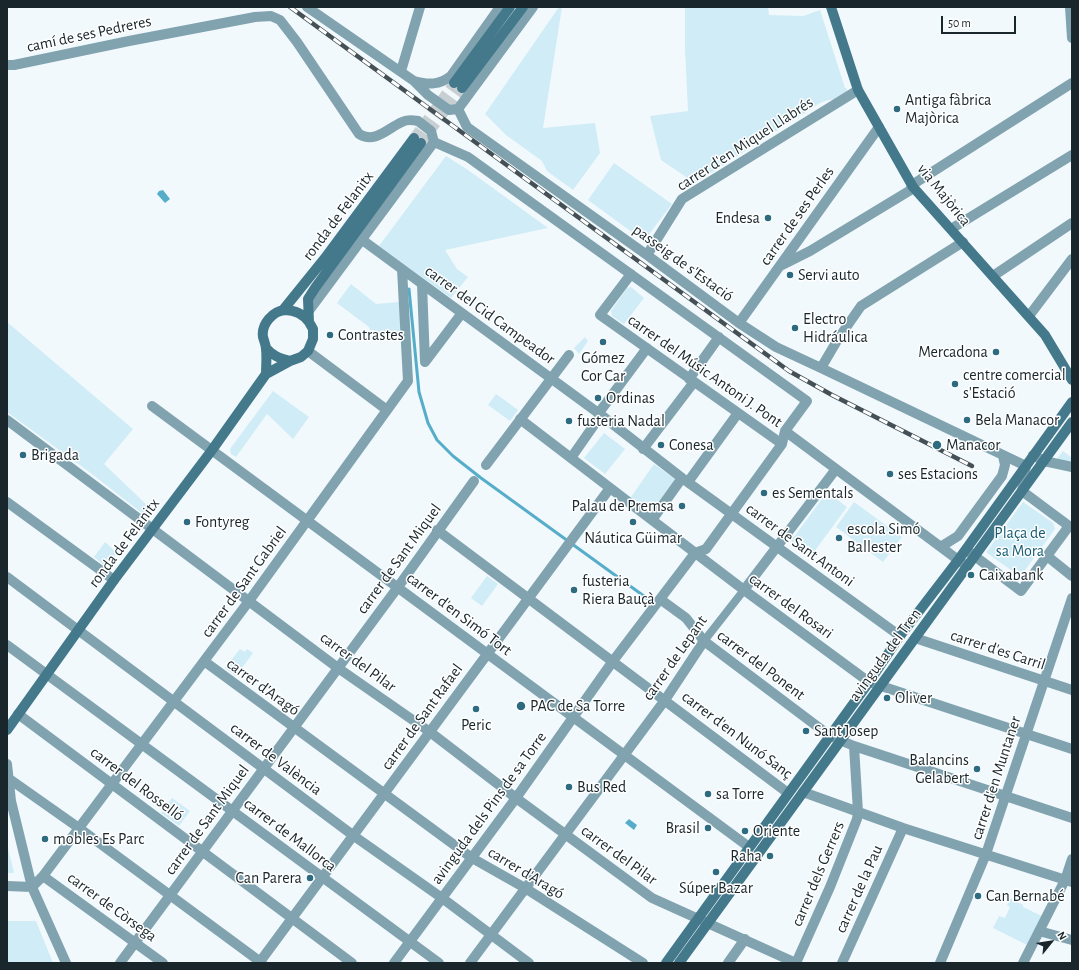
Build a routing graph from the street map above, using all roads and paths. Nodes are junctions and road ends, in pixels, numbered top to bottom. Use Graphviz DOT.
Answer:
graph roads {
  1 [pos="307,7"];
  2 [pos="420,7"];
  3 [pos="500,7"];
  4 [pos="510,7"];
  5 [pos="522,7"];
  6 [pos="533,7"];
  7 [pos="831,7"];
  8 [pos="1070,7"];
  9 [pos="1072,38"];
  10 [pos="7,65"];
  11 [pos="401,71"];
  12 [pos="414,81"];
  13 [pos="1072,83"];
  14 [pos="858,90"];
  15 [pos="458,109"];
  16 [pos="879,127"];
  17 [pos="434,142"];
  18 [pos="1072,154"];
  19 [pos="913,187"];
  20 [pos="1072,223"];
  21 [pos="950,229"];
  22 [pos="361,239"];
  23 [pos="963,242"];
  24 [pos="647,255"];
  25 [pos="1072,259"];
  26 [pos="780,266"];
  27 [pos="402,269"];
  28 [pos="631,274"];
  29 [pos="993,276"];
  30 [pos="422,284"];
  31 [pos="283,310"];
  32 [pos="462,313"];
  33 [pos="1029,316"];
  34 [pos="309,317"];
  35 [pos="739,323"];
  36 [pos="719,337"];
  37 [pos="266,348"];
  38 [pos="647,348"];
  39 [pos="308,351"];
  40 [pos="569,355"];
  41 [pos="290,360"];
  42 [pos="821,368"];
  43 [pos="266,374"];
  44 [pos="552,379"];
  45 [pos="692,380"];
  46 [pos="1072,380"];
  47 [pos="1072,402"];
  48 [pos="152,406"];
  49 [pos="387,410"];
  50 [pos="738,413"];
  51 [pos="600,414"];
  52 [pos="520,419"];
  53 [pos="7,420"];
  54 [pos="1072,422"];
  55 [pos="785,431"];
  56 [pos="782,444"];
  57 [pos="643,449"];
  58 [pos="212,450"];
  59 [pos="1003,456"];
  60 [pos="1033,456"];
  61 [pos="571,458"];
  62 [pos="1044,461"];
  63 [pos="486,465"];
  64 [pos="1026,466"];
  65 [pos="1072,468"];
  66 [pos="836,469"];
  67 [pos="685,480"];
  68 [pos="474,481"];
  69 [pos="610,488"];
  70 [pos="1022,491"];
  71 [pos="7,502"];
  72 [pos="732,514"];
  73 [pos="307,520"];
  74 [pos="652,520"];
  75 [pos="153,529"];
  76 [pos="437,530"];
  77 [pos="777,546"];
  78 [pos="942,546"];
  79 [pos="966,549"];
  80 [pos="695,553"];
  81 [pos="975,556"];
  82 [pos="1047,556"];
  83 [pos="958,559"];
  84 [pos="967,566"];
  85 [pos="1072,576"];
  86 [pos="7,577"];
  87 [pos="114,580"];
  88 [pos="398,587"];
  89 [pos="744,590"];
  90 [pos="528,597"];
  91 [pos="1072,598"];
  92 [pos="660,599"];
  93 [pos="249,601"];
  94 [pos="78,630"];
  95 [pos="900,636"];
  96 [pos="915,638"];
  97 [pos="704,641"];
  98 [pos="7,645"];
  99 [pos="488,653"];
  100 [pos="613,661"];
  101 [pos="204,662"];
  102 [pos="338,668"];
  103 [pos="48,673"];
  104 [pos="1045,681"];
  105 [pos="869,682"];
  106 [pos="882,685"];
  107 [pos="1072,690"];
  108 [pos="665,700"];
  109 [pos="174,702"];
  110 [pos="18,714"];
  111 [pos="574,717"];
  112 [pos="294,728"];
  113 [pos="7,730"];
  114 [pos="430,732"];
  115 [pos="1026,734"];
  116 [pos="830,736"];
  117 [pos="841,741"];
  118 [pos="142,744"];
  119 [pos="854,746"];
  120 [pos="1072,749"];
  121 [pos="624,754"];
  122 [pos="7,764"];
  123 [pos="264,768"];
  124 [pos="8,778"];
  125 [pos="112,784"];
  126 [pos="803,792"];
  127 [pos="788,793"];
  128 [pos="384,794"];
  129 [pos="1005,796"];
  130 [pos="516,798"];
  131 [pos="232,810"];
  132 [pos="858,812"];
  133 [pos="1072,818"];
  134 [pos="79,828"];
  135 [pos="903,828"];
  136 [pos="565,834"];
  137 [pos="354,836"];
  138 [pos="749,846"];
  139 [pos="202,852"];
  140 [pos="986,854"];
  141 [pos="472,858"];
  142 [pos="1072,859"];
  143 [pos="43,876"];
  144 [pos="322,878"];
  145 [pos="1068,881"];
  146 [pos="7,886"];
  147 [pos="32,887"];
  148 [pos="525,888"];
  149 [pos="170,895"];
  150 [pos="442,898"];
  151 [pos="292,918"];
  152 [pos="698,918"];
  153 [pos="708,923"];
  154 [pos="1039,931"];
  155 [pos="491,934"];
  156 [pos="745,940"];
  157 [pos="1072,940"];
  158 [pos="135,942"];
  159 [pos="409,942"];
  160 [pos="66,963"];
  161 [pos="120,963"];
  162 [pos="163,963"];
  163 [pos="261,963"];
  164 [pos="352,963"];
  165 [pos="394,963"];
  166 [pos="439,963"];
  167 [pos="470,963"];
  168 [pos="528,963"];
  169 [pos="643,963"];
  170 [pos="666,963"];
  171 [pos="679,963"];
  172 [pos="728,963"];
  173 [pos="796,963"];
  174 [pos="842,963"];
  175 [pos="940,963"];
  176 [pos="1023,963"];
  1 -- 11 [label="street"];
  2 -- 11 [label="street"];
  3 -- 12 [label="street"];
  4 -- 5 [label="main road"];
  6 -- 15 [label="street"];
  7 -- 14 [label="main road, via Majòrica"];
  8 -- 9 [label="street"];
  10 -- 17 [label="street, camí de ses Pedreres"];
  11 -- 12 [label="street"];
  12 -- 15 [label="street"];
  13 -- 19 [label="street"];
  14 -- 16 [label="main road, via Majòrica"];
  14 -- 24 [label="street, carrer d'en Miquel Llabrés"];
  15 -- 24 [label="street, passeig de s'Estació"];
  16 -- 19 [label="main road, via Majòrica"];
  16 -- 26 [label="street, carrer de ses Perles"];
  17 -- 22 [label="street"];
  17 -- 28 [label="street"];
  18 -- 21 [label="street"];
  19 -- 21 [label="main road, via Majòrica"];
  19 -- 26 [label="street"];
  20 -- 29 [label="street"];
  21 -- 23 [label="main road, via Majòrica"];
  22 -- 27 [label="street, carrer del Cid Campeador"];
  22 -- 34 [label="street"];
  23 -- 29 [label="main road, via Majòrica"];
  23 -- 42 [label="street"];
  24 -- 35 [label="street, passeig de s'Estació"];
  25 -- 33 [label="street"];
  26 -- 35 [label="street, carrer de ses Perles"];
  27 -- 30 [label="street, carrer del Cid Campeador"];
  27 -- 49 [label="street, carrer de Sant Gabriel"];
  28 -- 36 [label="street"];
  28 -- 38 [label="street, carrer del Músic Antoni J. Pont"];
  29 -- 33 [label="main road, via Majòrica"];
  30 -- 32 [label="street, carrer del Cid Campeador"];
  30 -- 32 [label="street"];
  31 -- 34 [label="main road"];
  31 -- 34 [label="main road, ronda de Felanitx"];
  31 -- 37 [label="main road"];
  32 -- 44 [label="street, carrer del Cid Campeador"];
  33 -- 46 [label="main road, via Majòrica"];
  34 -- 39 [label="main road"];
  35 -- 42 [label="street, passeig de s'Estació"];
  36 -- 45 [label="street"];
  36 -- 55 [label="street"];
  37 -- 41 [label="main road"];
  37 -- 43 [label="main road"];
  38 -- 45 [label="street, carrer del Músic Antoni J. Pont"];
  38 -- 51 [label="street"];
  39 -- 41 [label="main road"];
  39 -- 49 [label="street"];
  40 -- 44 [label="street"];
  41 -- 43 [label="main road"];
  42 -- 59 [label="street, passeig de s'Estació"];
  43 -- 58 [label="main road, ronda de Felanitx"];
  44 -- 51 [label="street, carrer del Cid Campeador"];
  44 -- 52 [label="street"];
  45 -- 50 [label="street, carrer del Músic Antoni J. Pont"];
  45 -- 57 [label="street"];
  47 -- 60 [label="main road, avinguda del Tren"];
  48 -- 58 [label="street, carrer d'en Simó Tort"];
  49 -- 73 [label="street, carrer de Sant Gabriel"];
  50 -- 56 [label="street, carrer del Músic Antoni J. Pont"];
  50 -- 67 [label="street"];
  51 -- 57 [label="street, carrer del Cid Campeador"];
  51 -- 61 [label="street"];
  52 -- 61 [label="street, carrer del Rosari"];
  52 -- 63 [label="street"];
  53 -- 75 [label="street, carrer del Pilar"];
  54 -- 62 [label="main road, avinguda del Tren"];
  55 -- 56 [label="street, carrer del Músic Antoni J. Pont"];
  55 -- 66 [label="street, carrer del Músic Antoni J. Pont"];
  56 -- 72 [label="street, avinguda dels Pins de sa Torre"];
  57 -- 67 [label="street, carrer de Sant Antoni"];
  58 -- 73 [label="street, carrer d'en Simó Tort"];
  58 -- 75 [label="main road, ronda de Felanitx"];
  59 -- 64 [label="street, passeig de s'Estació"];
  59 -- 78 [label="street"];
  60 -- 62 [label="street"];
  60 -- 64 [label="main road, avinguda del Tren"];
  61 -- 69 [label="street, carrer del Rosari"];
  62 -- 65 [label="street"];
  62 -- 70 [label="main road, avinguda del Tren"];
  64 -- 70 [label="street"];
  64 -- 79 [label="main road, avinguda del Tren"];
  66 -- 77 [label="street, carrer de Lepant"];
  66 -- 78 [label="street, carrer del Músic Antoni J. Pont"];
  67 -- 72 [label="street, carrer de Sant Antoni"];
  67 -- 74 [label="street"];
  68 -- 76 [label="street, carrer de Sant Miquel"];
  69 -- 74 [label="street, carrer del Rosari"];
  69 -- 90 [label="street, carrer de Sant Rafael"];
  70 -- 81 [label="main road, avinguda del Tren"];
  70 -- 82 [label="street"];
  71 -- 87 [label="street"];
  72 -- 77 [label="street, carrer de Sant Antoni"];
  72 -- 80 [label="street, avinguda dels Pins de sa Torre"];
  73 -- 88 [label="street, carrer d'en Simó Tort"];
  73 -- 93 [label="street, carrer de Sant Gabriel"];
  74 -- 80 [label="street, carrer del Rosari"];
  75 -- 87 [label="main road, ronda de Felanitx"];
  75 -- 93 [label="street, carrer del Pilar"];
  76 -- 88 [label="street, carrer de Sant Miquel"];
  76 -- 90 [label="street, carrer d'en Nunó Sanç"];
  77 -- 89 [label="street, carrer de Lepant"];
  77 -- 95 [label="street, carrer de Sant Antoni"];
  78 -- 83 [label="street, carrer del Músic Antoni J. Pont"];
  79 -- 81 [label="street"];
  79 -- 83 [label="main road, avinguda del Tren"];
  80 -- 89 [label="street, carrer del Rosari"];
  80 -- 92 [label="street, avinguda dels Pins de sa Torre"];
  81 -- 82 [label="street"];
  81 -- 84 [label="main road, avinguda del Tren"];
  82 -- 85 [label="street"];
  83 -- 84 [label="street, carrer del Músic Antoni J. Pont"];
  83 -- 95 [label="main road, avinguda del Tren"];
  84 -- 96 [label="main road, avinguda del Tren"];
  86 -- 94 [label="street, carrer de València"];
  87 -- 94 [label="main road, ronda de Felanitx"];
  88 -- 99 [label="street, carrer d'en Simó Tort"];
  88 -- 102 [label="street, carrer de Sant Miquel"];
  89 -- 97 [label="street, carrer de Lepant"];
  89 -- 105 [label="street, carrer del Rosari"];
  90 -- 99 [label="street, carrer de Sant Rafael"];
  90 -- 100 [label="street, carrer d'en Nunó Sanç"];
  91 -- 104 [label="street, carrer d'en Muntaner"];
  92 -- 97 [label="street, carrer del Ponent"];
  92 -- 100 [label="street, avinguda dels Pins de sa Torre"];
  93 -- 101 [label="street, carrer de Sant Gabriel"];
  93 -- 102 [label="street, carrer del Pilar"];
  94 -- 103 [label="main road, ronda de Felanitx"];
  94 -- 109 [label="street, carrer de València"];
  95 -- 105 [label="main road, avinguda del Tren"];
  96 -- 104 [label="street, carrer d'es Carril"];
  96 -- 106 [label="main road, avinguda del Tren"];
  97 -- 108 [label="street, carrer de Lepant"];
  97 -- 116 [label="street, carrer del Ponent"];
  98 -- 103 [label="street, carrer de Mallorca"];
  99 -- 111 [label="street, carrer d'en Simó Tort"];
  99 -- 114 [label="street, carrer de Sant Rafael"];
  100 -- 108 [label="street, carrer d'en Nunó Sanç"];
  100 -- 111 [label="street, avinguda dels Pins de sa Torre"];
  101 -- 109 [label="street, carrer de Sant Gabriel"];
  101 -- 112 [label="street, carrer d'Aragó"];
  102 -- 112 [label="street, carrer de Sant Miquel"];
  102 -- 114 [label="street, carrer del Pilar"];
  103 -- 110 [label="main road, ronda de Felanitx"];
  103 -- 118 [label="street, carrer de Mallorca"];
  104 -- 107 [label="street, carrer d'es Carril"];
  104 -- 115 [label="street, carrer d'en Muntaner"];
  105 -- 106 [label="street"];
  105 -- 116 [label="main road, avinguda del Tren"];
  106 -- 115 [label="street"];
  106 -- 117 [label="main road, avinguda del Tren"];
  108 -- 121 [label="street, carrer de Lepant"];
  108 -- 127 [label="street, carrer d'en Nunó Sanç"];
  109 -- 118 [label="street, carrer de Sant Gabriel"];
  109 -- 123 [label="street, carrer de València"];
  110 -- 113 [label="main road, ronda de Felanitx"];
  110 -- 125 [label="street, carrer del Rosselló"];
  111 -- 121 [label="street, carrer d'en Simó Tort"];
  111 -- 130 [label="street, avinguda dels Pins de sa Torre"];
  112 -- 123 [label="street, carrer de Sant Miquel"];
  112 -- 128 [label="street, carrer d'Aragó"];
  114 -- 128 [label="street, carrer de Sant Rafael"];
  114 -- 130 [label="street, carrer del Pilar"];
  115 -- 120 [label="street"];
  115 -- 129 [label="street, carrer d'en Muntaner"];
  116 -- 117 [label="street, carrer del Ponent"];
  116 -- 127 [label="main road, avinguda del Tren"];
  117 -- 119 [label="street, carrer del Ponent"];
  117 -- 126 [label="main road, avinguda del Tren"];
  118 -- 125 [label="street, carrer de Sant Gabriel"];
  118 -- 131 [label="street, carrer de Mallorca"];
  119 -- 129 [label="street, carrer del Ponent"];
  119 -- 132 [label="street, carrer dels Gerrers"];
  121 -- 136 [label="street, carrer de Lepant"];
  121 -- 138 [label="street, carrer d'en Simó Tort"];
  122 -- 124 [label="street"];
  123 -- 131 [label="street, carrer de Sant Miquel"];
  123 -- 137 [label="street, carrer de València"];
  124 -- 134 [label="street"];
  124 -- 147 [label="street"];
  125 -- 134 [label="street, carrer de Sant Gabriel"];
  125 -- 139 [label="street, carrer del Rosselló"];
  126 -- 132 [label="street"];
  126 -- 153 [label="main road, avinguda del Tren"];
  127 -- 138 [label="main road, avinguda del Tren"];
  128 -- 137 [label="street, carrer de Sant Rafael"];
  128 -- 141 [label="street, carrer d'Aragó"];
  129 -- 133 [label="street, carrer del Ponent"];
  129 -- 140 [label="street, carrer d'en Muntaner"];
  130 -- 136 [label="street, carrer del Pilar"];
  130 -- 141 [label="street, avinguda dels Pins de sa Torre"];
  131 -- 139 [label="street, carrer de Sant Miquel"];
  131 -- 144 [label="street, carrer de Mallorca"];
  132 -- 135 [label="street"];
  132 -- 173 [label="street, carrer dels Gerrers"];
  134 -- 143 [label="street, carrer de Sant Gabriel"];
  134 -- 149 [label="street"];
  135 -- 140 [label="street"];
  135 -- 174 [label="street, carrer de la Pau"];
  136 -- 148 [label="street, carrer de Lepant"];
  136 -- 152 [label="street, carrer del Pilar"];
  137 -- 144 [label="street, carrer de Sant Rafael"];
  137 -- 150 [label="street, carrer de València"];
  138 -- 152 [label="main road, avinguda del Tren"];
  139 -- 149 [label="street, carrer de Sant Miquel"];
  139 -- 151 [label="street, carrer del Rosselló"];
  140 -- 145 [label="street"];
  140 -- 175 [label="street, carrer d'en Muntaner"];
  141 -- 148 [label="street, carrer d'Aragó"];
  141 -- 150 [label="street, avinguda dels Pins de sa Torre"];
  142 -- 145 [label="street"];
  143 -- 147 [label="street, carrer de Sant Gabriel"];
  143 -- 158 [label="street, carrer de Còrsega"];
  144 -- 151 [label="street, carrer de Sant Rafael"];
  144 -- 159 [label="street, carrer de Mallorca"];
  145 -- 154 [label="street"];
  146 -- 147 [label="street"];
  147 -- 160 [label="street"];
  148 -- 155 [label="street, carrer de Lepant"];
  148 -- 169 [label="street, carrer d'Aragó"];
  149 -- 158 [label="street, carrer de Sant Miquel"];
  149 -- 163 [label="street"];
  150 -- 155 [label="street, carrer de València"];
  150 -- 159 [label="street, avinguda dels Pins de sa Torre"];
  151 -- 163 [label="street, carrer de Sant Rafael"];
  151 -- 164 [label="street, carrer del Rosselló"];
  152 -- 153 [label="street, carrer del Pilar"];
  152 -- 170 [label="main road, avinguda del Tren"];
  153 -- 156 [label="street, carrer del Pilar"];
  153 -- 171 [label="main road, avinguda del Tren"];
  154 -- 157 [label="street"];
  154 -- 176 [label="street"];
  155 -- 167 [label="street, carrer de Lepant"];
  155 -- 168 [label="street, carrer de València"];
  156 -- 172 [label="street"];
  156 -- 173 [label="street, carrer del Pilar"];
  158 -- 161 [label="street, carrer de Sant Miquel"];
  158 -- 162 [label="street, carrer de Còrsega"];
  159 -- 165 [label="street, avinguda dels Pins de sa Torre"];
  159 -- 166 [label="street, carrer de Mallorca"];
}
